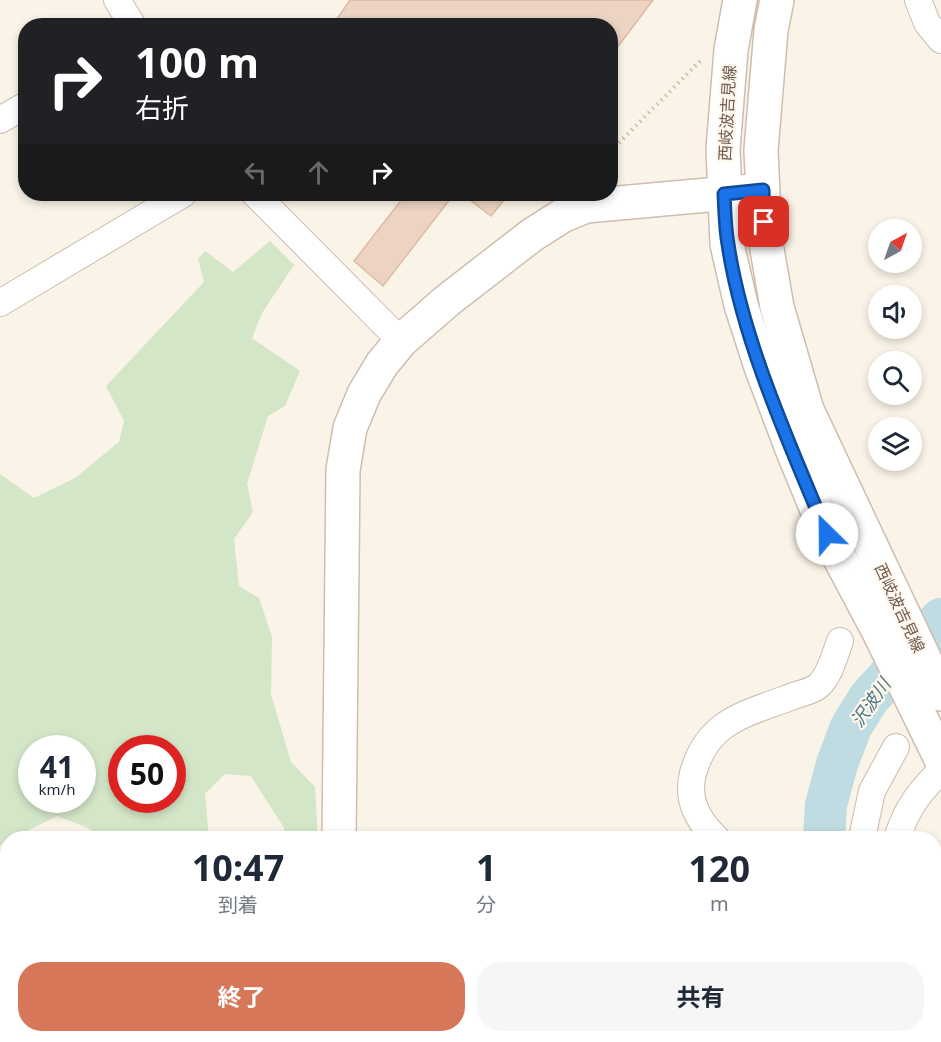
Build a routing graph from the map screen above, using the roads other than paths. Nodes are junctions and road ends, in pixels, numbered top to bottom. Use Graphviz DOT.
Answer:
graph roads {
  1 [pos="117,0"];
  2 [pos="740,0"];
  3 [pos="777,0"];
  4 [pos="918,0"];
  5 [pos="128,18"];
  6 [pos="941,40"];
  7 [pos="18,110"];
  8 [pos="0,120"];
  9 [pos="763,190"];
  10 [pos="724,194"];
  11 [pos="171,201"];
  12 [pos="262,201"];
  13 [pos="0,303"];
  14 [pos="401,341"];
  15 [pos="840,640"];
  16 [pos="928,690"];
  17 [pos="896,747"];
  18 [pos="941,759"];
  19 [pos="941,770"];
  20 [pos="339,831"];
  21 [pos="709,831"];
  22 [pos="863,831"];
  23 [pos="899,831"];
  1 -- 5 [label="street"];
  2 -- 10 [label="main road, 西岐波吉見線"];
  3 -- 9 [label="main road, 西岐波吉見線"];
  4 -- 6 [label="street"];
  7 -- 8 [label="street"];
  9 -- 10 [label="main road"];
  9 -- 16 [label="main road, 西岐波吉見線"];
  10 -- 14 [label="main road"];
  10 -- 16 [label="main road, 西岐波吉見線"];
  11 -- 13 [label="street"];
  12 -- 14 [label="street"];
  14 -- 20 [label="main road"];
  15 -- 21 [label="street"];
  16 -- 18 [label="main road, 西岐波吉見線"];
  17 -- 22 [label="street"];
  19 -- 23 [label="street"];
}
